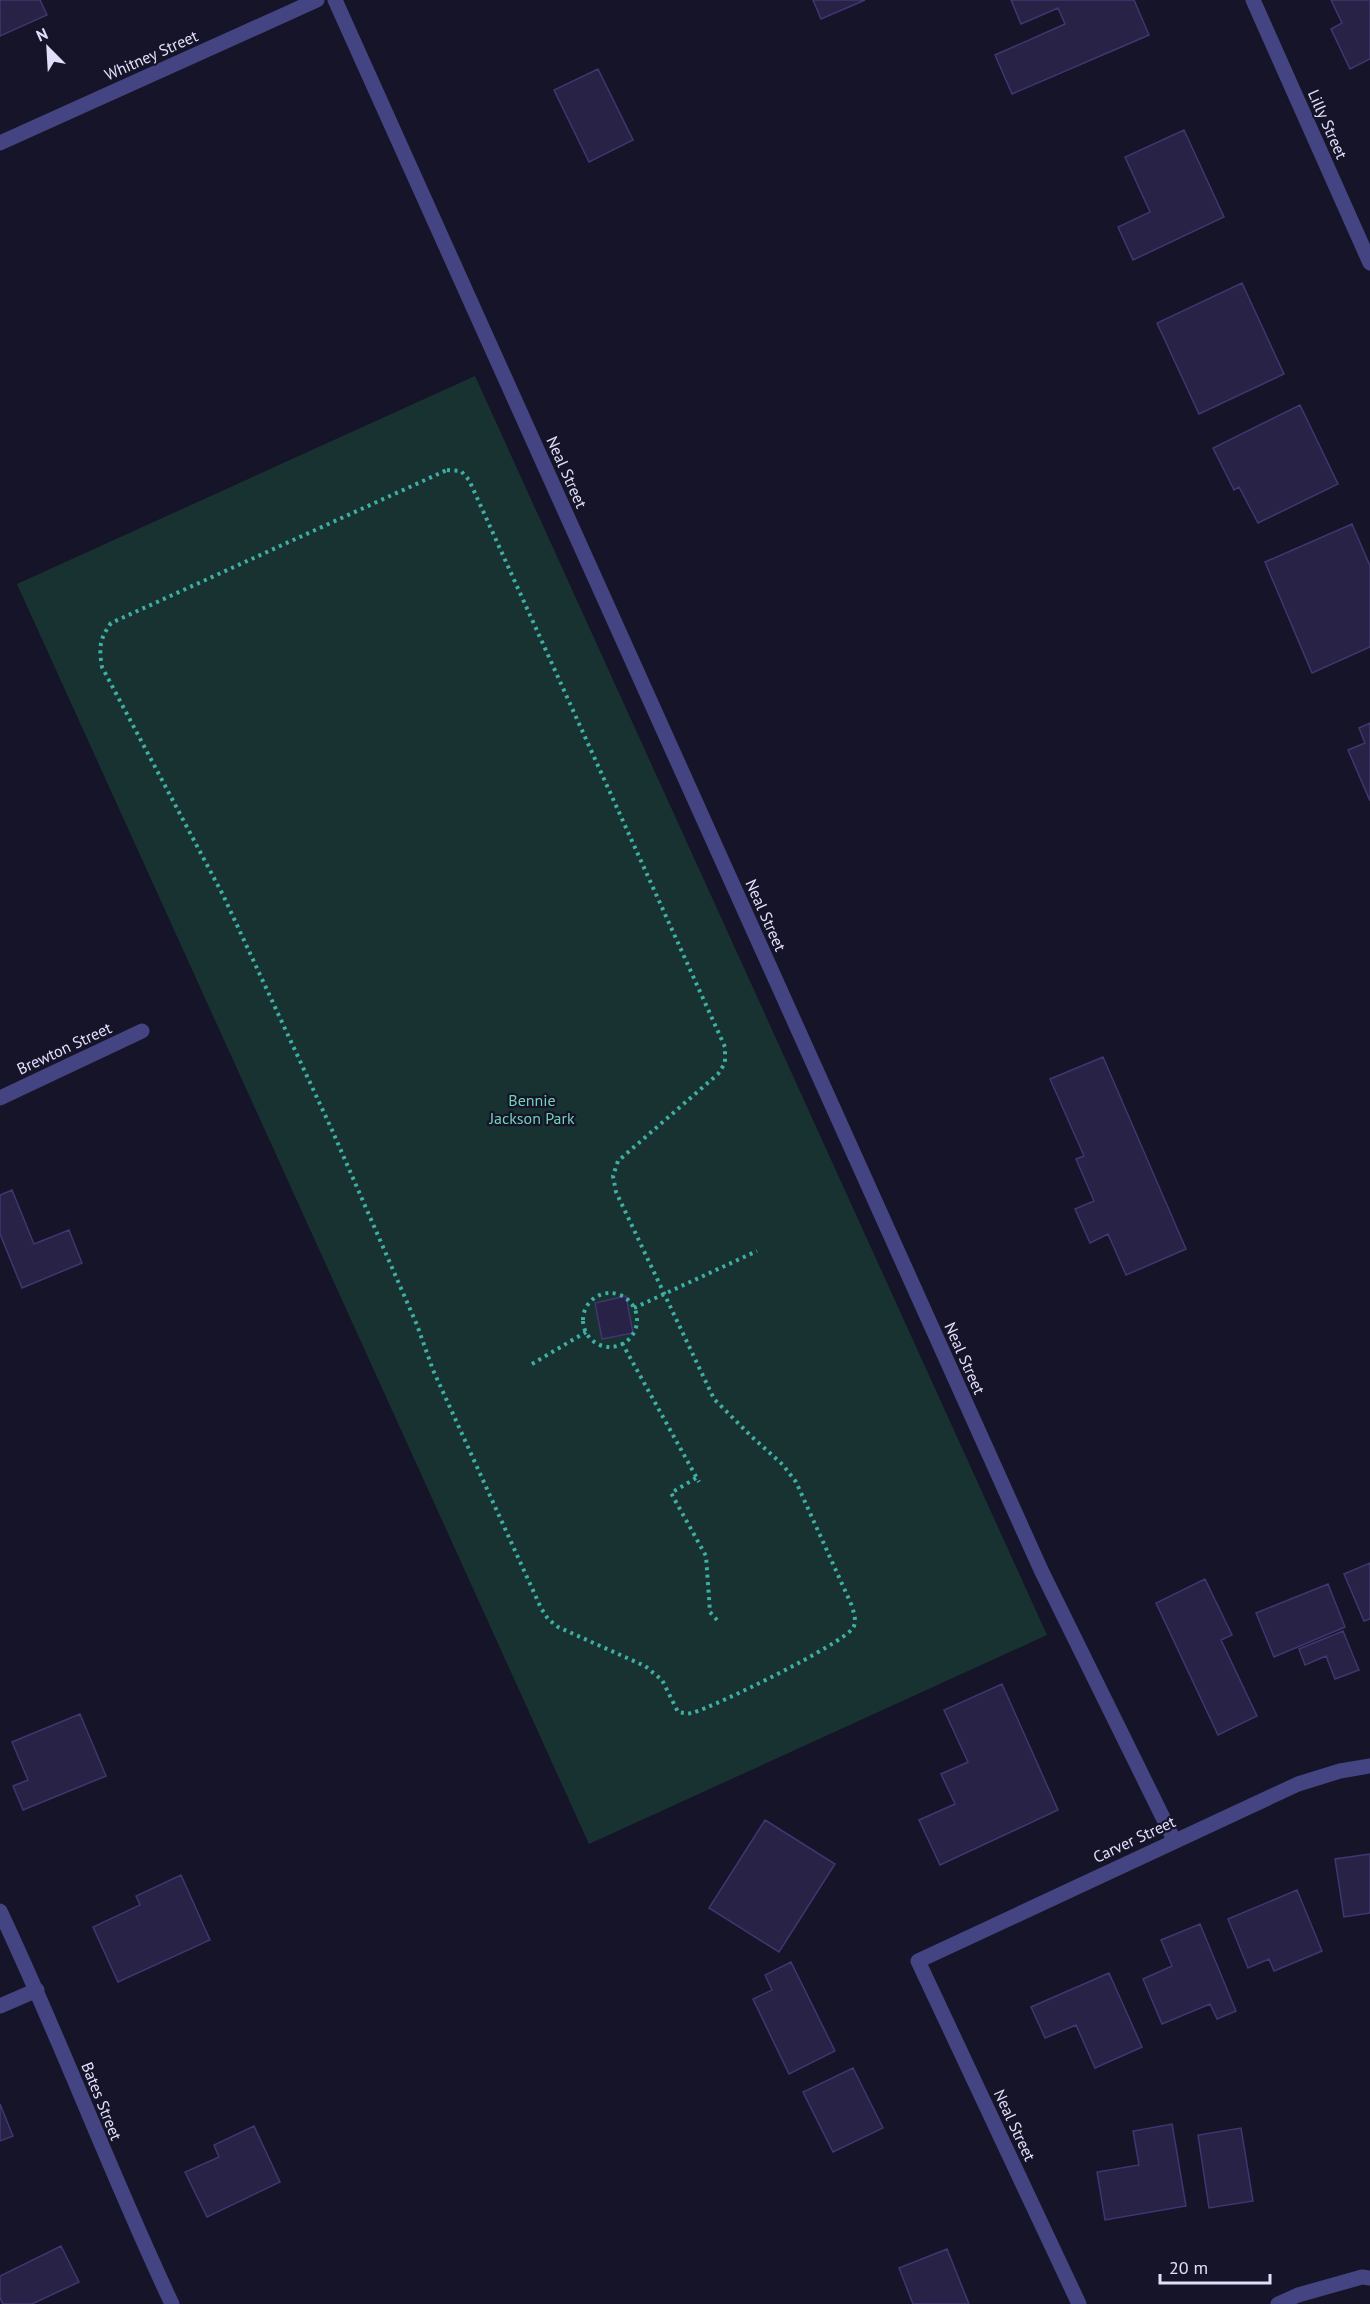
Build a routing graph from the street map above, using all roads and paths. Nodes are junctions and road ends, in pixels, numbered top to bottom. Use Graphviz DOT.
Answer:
graph roads {
  1 [pos="317,0"];
  2 [pos="335,0"];
  3 [pos="1253,0"];
  4 [pos="0,143"];
  5 [pos="1370,263"];
  6 [pos="142,1032"];
  7 [pos="0,1098"];
  8 [pos="757,1251"];
  9 [pos="664,1294"];
  10 [pos="634,1308"];
  11 [pos="586,1332"];
  12 [pos="622,1343"];
  13 [pos="532,1364"];
  14 [pos="717,1620"];
  15 [pos="1370,1766"];
  16 [pos="1174,1840"];
  17 [pos="0,1911"];
  18 [pos="918,1960"];
  19 [pos="37,1990"];
  20 [pos="0,2006"];
  21 [pos="1370,2278"];
  22 [pos="172,2304"];
  23 [pos="1079,2304"];
  24 [pos="1278,2304"];
  1 -- 4 [label="street, Whitney Street"];
  2 -- 16 [label="street, Neal Street"];
  3 -- 5 [label="street, Lilly Street"];
  6 -- 7 [label="street, Brewton Street"];
  8 -- 9 [label="path"];
  9 -- 9 [label="path"];
  9 -- 10 [label="path"];
  10 -- 11 [label="path"];
  10 -- 12 [label="path"];
  11 -- 12 [label="path"];
  11 -- 13 [label="path"];
  12 -- 14 [label="path"];
  15 -- 16 [label="street, Carver Street"];
  16 -- 18 [label="street, Carver Street"];
  17 -- 19 [label="street, Bates Street"];
  18 -- 23 [label="street, Neal Street"];
  19 -- 20 [label="street"];
  19 -- 22 [label="street, Bates Street"];
  21 -- 24 [label="street"];
}
